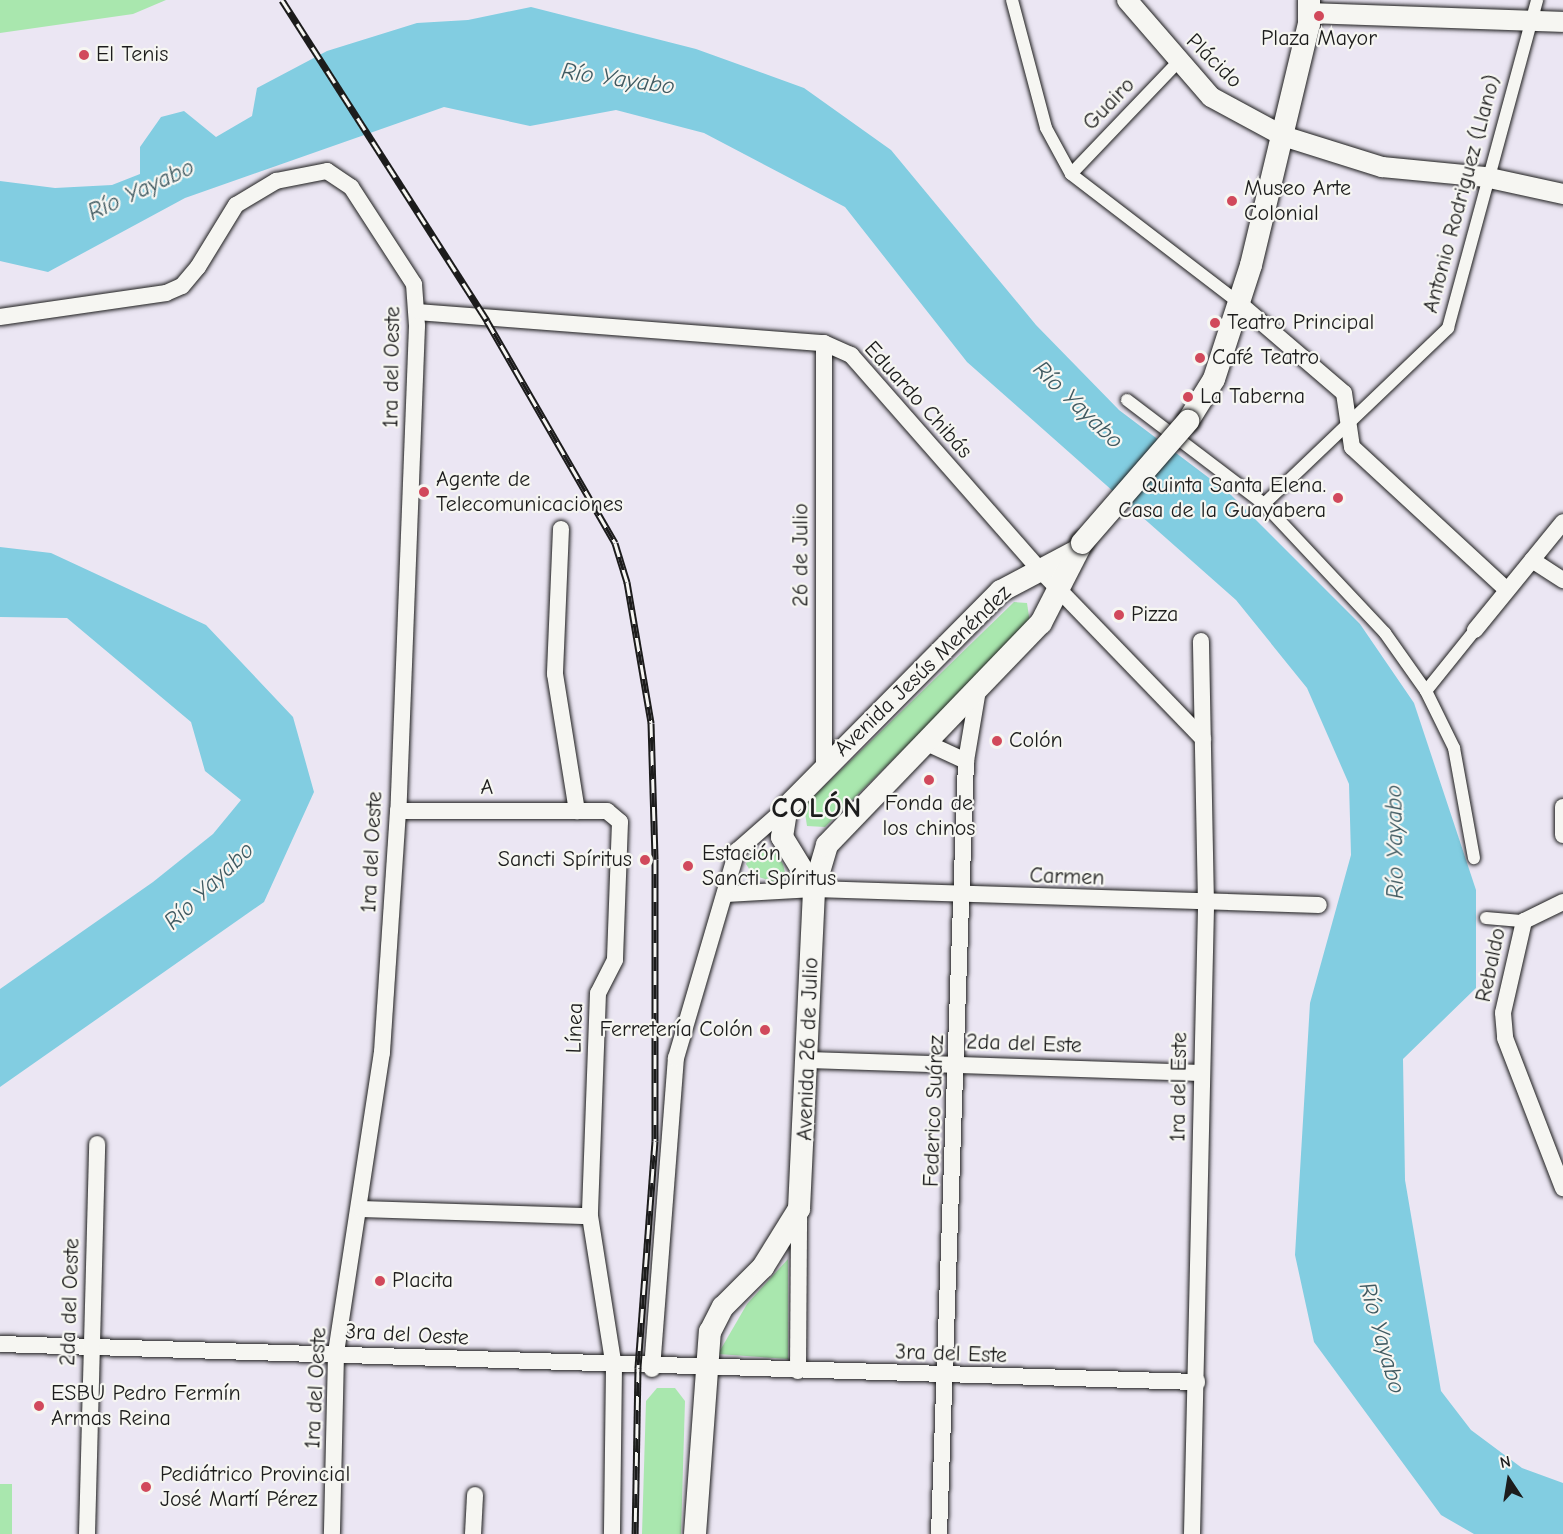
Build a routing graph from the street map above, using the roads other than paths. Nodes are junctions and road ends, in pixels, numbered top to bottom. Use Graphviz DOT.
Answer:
graph roads {
  1 [pos="1012,0"];
  2 [pos="1127,0"];
  3 [pos="1537,0"];
  4 [pos="1310,7"];
  5 [pos="1533,22"];
  6 [pos="1563,22"];
  7 [pos="1178,63"];
  8 [pos="1283,136"];
  9 [pos="1071,174"];
  10 [pos="1485,177"];
  11 [pos="1563,194"];
  12 [pos="1239,303"];
  13 [pos="417,312"];
  14 [pos="0,317"];
  15 [pos="824,343"];
  16 [pos="1127,400"];
  17 [pos="1346,424"];
  18 [pos="1264,504"];
  19 [pos="1563,522"];
  20 [pos="561,529"];
  21 [pos="1077,548"];
  22 [pos="1533,560"];
  23 [pos="1039,569"];
  24 [pos="1563,580"];
  25 [pos="1059,586"];
  26 [pos="1507,590"];
  27 [pos="1001,591"];
  28 [pos="1041,623"];
  29 [pos="1475,630"];
  30 [pos="1201,641"];
  31 [pos="978,690"];
  32 [pos="1426,691"];
  33 [pos="1203,739"];
  34 [pos="927,743"];
  35 [pos="966,761"];
  36 [pos="824,767"];
  37 [pos="787,807"];
  38 [pos="1563,807"];
  39 [pos="398,811"];
  40 [pos="577,811"];
  41 [pos="1563,835"];
  42 [pos="826,845"];
  43 [pos="792,849"];
  44 [pos="1474,858"];
  45 [pos="813,889"];
  46 [pos="726,894"];
  47 [pos="962,896"];
  48 [pos="1563,902"];
  49 [pos="1206,905"];
  50 [pos="1319,905"];
  51 [pos="1486,918"];
  52 [pos="1524,921"];
  53 [pos="809,1060"];
  54 [pos="958,1064"];
  55 [pos="1202,1073"];
  56 [pos="97,1144"];
  57 [pos="1563,1188"];
  58 [pos="361,1209"];
  59 [pos="799,1209"];
  60 [pos="590,1216"];
  61 [pos="0,1344"];
  62 [pos="92,1345"];
  63 [pos="336,1354"];
  64 [pos="614,1367"];
  65 [pos="652,1369"];
  66 [pos="703,1369"];
  67 [pos="798,1371"];
  68 [pos="947,1377"];
  69 [pos="1197,1382"];
  70 [pos="475,1495"];
  71 [pos="87,1534"];
  72 [pos="332,1534"];
  73 [pos="473,1534"];
  74 [pos="612,1534"];
  75 [pos="695,1534"];
  76 [pos="939,1534"];
  77 [pos="1192,1534"];
  1 -- 9 [label="street"];
  2 -- 7 [label="street, Plácido"];
  3 -- 5 [label="street, Antonio Rodriguez (Llano)"];
  4 -- 5 [label="street"];
  4 -- 8 [label="main road"];
  5 -- 6 [label="street"];
  5 -- 10 [label="street, Antonio Rodriguez (Llano)"];
  7 -- 8 [label="street, Plácido"];
  7 -- 9 [label="street, Guairo"];
  8 -- 10 [label="street, Plácido"];
  8 -- 12 [label="main road"];
  9 -- 12 [label="street"];
  10 -- 11 [label="street, Plácido"];
  10 -- 17 [label="street, Antonio Rodriguez (Llano)"];
  12 -- 17 [label="street"];
  12 -- 21 [label="main road, bridge"];
  13 -- 14 [label="street, 1ra del Oeste"];
  13 -- 15 [label="street, Eduardo Chibás"];
  13 -- 39 [label="street, 1ra del Oeste"];
  15 -- 23 [label="street, Eduardo Chibás"];
  15 -- 36 [label="street, 26 de Julio"];
  16 -- 18 [label="street"];
  17 -- 18 [label="street, Antonio Rodriguez (Llano)"];
  17 -- 26 [label="street"];
  18 -- 32 [label="street"];
  19 -- 22 [label="street"];
  20 -- 40 [label="street"];
  21 -- 23 [label="main road, Avenida Jesús Menéndez"];
  21 -- 25 [label="main road, Avenida Jesús Menéndez"];
  22 -- 24 [label="street"];
  22 -- 26 [label="street"];
  23 -- 25 [label="street, Eduardo Chibás"];
  23 -- 27 [label="main road, Avenida Jesús Menéndez"];
  25 -- 28 [label="main road, Avenida Jesús Menéndez"];
  25 -- 33 [label="street, Eduardo Chibás"];
  26 -- 29 [label="street"];
  27 -- 28 [label="main road"];
  27 -- 36 [label="main road, Avenida Jesús Menéndez"];
  28 -- 31 [label="main road, Avenida Jesús Menéndez"];
  29 -- 32 [label="street"];
  30 -- 33 [label="street, 1ra del Este"];
  31 -- 34 [label="main road, Avenida Jesús Menéndez"];
  31 -- 35 [label="street, Federico Suárez"];
  32 -- 44 [label="street"];
  33 -- 49 [label="street, 1ra del Este"];
  34 -- 35 [label="street"];
  34 -- 42 [label="main road, Avenida Jesús Menéndez"];
  35 -- 47 [label="street, Federico Suárez"];
  36 -- 37 [label="main road, Avenida Jesús Menéndez"];
  37 -- 43 [label="main road"];
  37 -- 46 [label="street, Avenida Jesús Menéndez"];
  38 -- 41 [label="street"];
  39 -- 40 [label="street, A"];
  39 -- 58 [label="street, 1ra del Oeste"];
  40 -- 60 [label="street, Línea"];
  42 -- 43 [label="main road"];
  42 -- 45 [label="main road, Avenida 26 de Julio"];
  43 -- 45 [label="main road, Avenida 26 de Julio"];
  45 -- 46 [label="street"];
  45 -- 47 [label="street, Carmen"];
  45 -- 53 [label="main road, Avenida 26 de Julio"];
  46 -- 65 [label="street"];
  47 -- 49 [label="street, Carmen"];
  47 -- 54 [label="street, Federico Suárez"];
  48 -- 52 [label="street"];
  49 -- 50 [label="street, Carmen"];
  49 -- 55 [label="street, 1ra del Este"];
  51 -- 52 [label="street"];
  52 -- 57 [label="street, Rebaldo"];
  53 -- 54 [label="street, 2da del Este"];
  53 -- 59 [label="main road, Avenida 26 de Julio"];
  54 -- 55 [label="street, 2da del Este"];
  54 -- 68 [label="street, Federico Suárez"];
  55 -- 69 [label="street, 1ra del Este"];
  56 -- 62 [label="street, 2da del Oeste"];
  58 -- 60 [label="street"];
  58 -- 63 [label="street, 1ra del Oeste"];
  59 -- 66 [label="main road, Avenida 26 de Julio"];
  59 -- 67 [label="street, Avenida 26 de Julio"];
  60 -- 64 [label="street, Línea"];
  61 -- 62 [label="street, 3ra del Oeste"];
  62 -- 63 [label="street, 3ra del Oeste"];
  62 -- 71 [label="street, 2da del Oeste"];
  63 -- 64 [label="street, 3ra del Oeste"];
  63 -- 72 [label="street, 1ra del Oeste"];
  64 -- 65 [label="street, 3ra del Oeste"];
  64 -- 74 [label="street, Línea"];
  65 -- 66 [label="street, 3ra del Oeste"];
  66 -- 67 [label="street, 3ra del Este"];
  66 -- 75 [label="main road, Avenida 26 de Julio"];
  67 -- 68 [label="street, 3ra del Este"];
  68 -- 69 [label="street, 3ra del Este"];
  68 -- 76 [label="street, Federico Suárez"];
  69 -- 77 [label="street, 1ra del Este"];
  70 -- 73 [label="street"];
}
